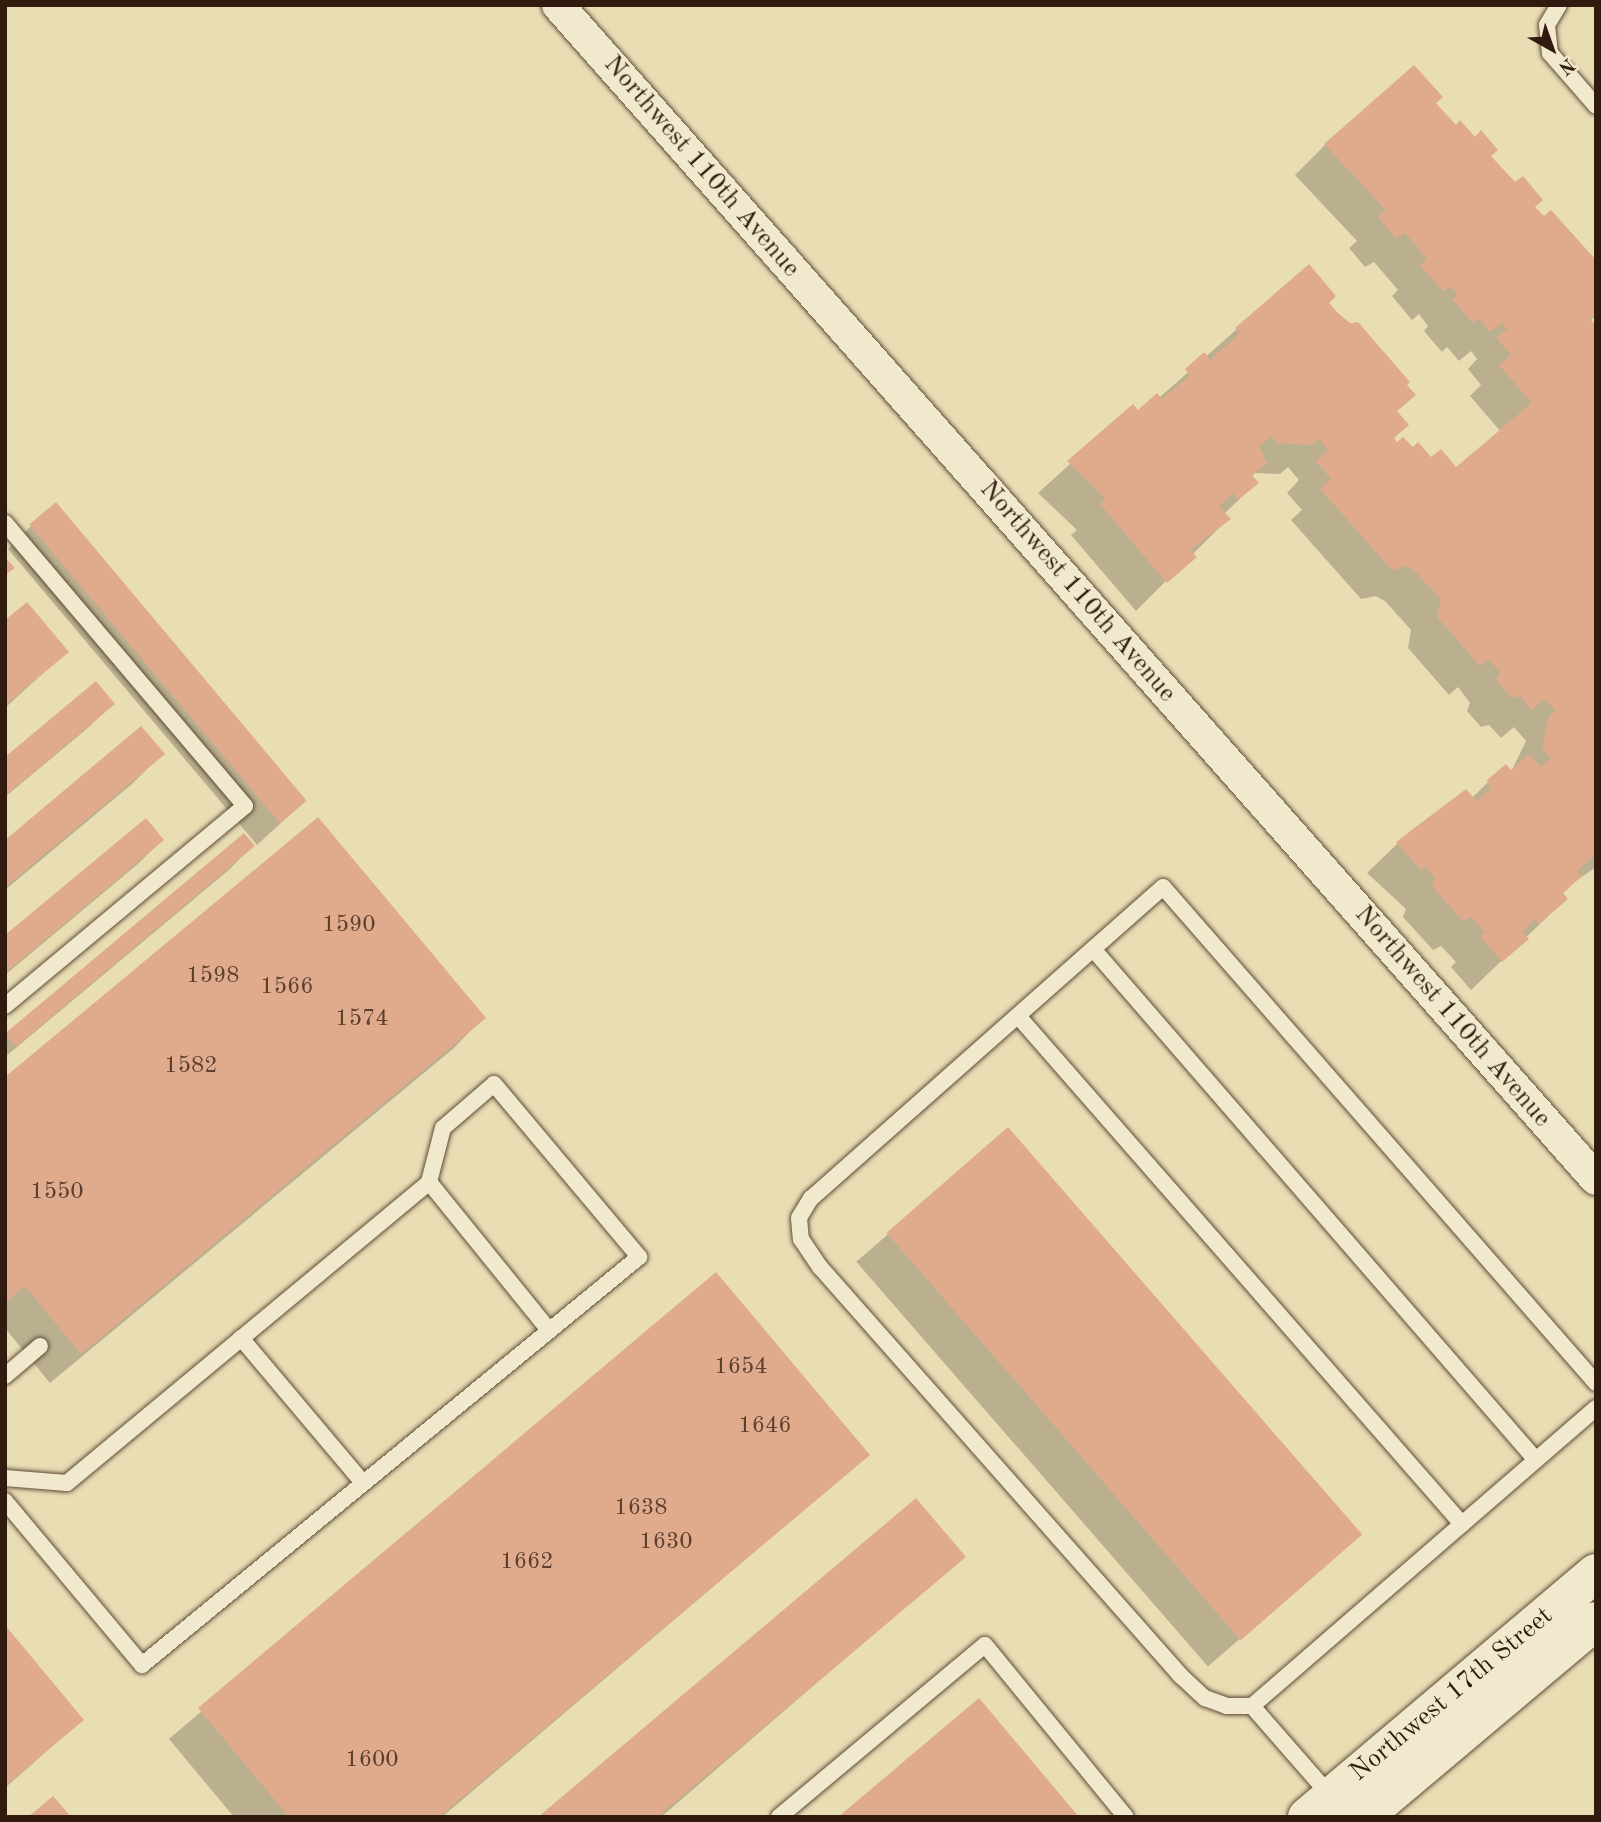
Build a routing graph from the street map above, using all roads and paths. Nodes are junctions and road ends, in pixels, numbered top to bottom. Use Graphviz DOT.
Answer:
graph roads {
  1 [pos="558,5"];
  2 [pos="1559,5"];
  3 [pos="1596,106"];
  4 [pos="5,523"];
  5 [pos="1093,949"];
  6 [pos="5,1006"];
  7 [pos="1018,1016"];
  8 [pos="1596,1179"];
  9 [pos="429,1182"];
  10 [pos="550,1330"];
  11 [pos="241,1338"];
  12 [pos="40,1346"];
  13 [pos="5,1376"];
  14 [pos="1596,1383"];
  15 [pos="1596,1408"];
  16 [pos="1536,1460"];
  17 [pos="5,1478"];
  18 [pos="363,1483"];
  19 [pos="5,1501"];
  20 [pos="1462,1524"];
  21 [pos="1596,1573"];
  22 [pos="1596,1621"];
  23 [pos="1252,1706"];
  24 [pos="1329,1810"];
  25 [pos="779,1817"];
  26 [pos="1126,1817"];
  27 [pos="1363,1817"];
  1 -- 8 [label="street, Northwest 110th Avenue"];
  2 -- 3 [label="lane"];
  4 -- 6 [label="lane"];
  5 -- 7 [label="lane"];
  5 -- 14 [label="lane"];
  5 -- 16 [label="lane"];
  7 -- 20 [label="lane"];
  7 -- 23 [label="lane"];
  9 -- 10 [label="lane"];
  9 -- 10 [label="lane"];
  9 -- 11 [label="lane"];
  10 -- 18 [label="lane"];
  11 -- 17 [label="lane"];
  11 -- 18 [label="lane"];
  12 -- 13 [label="lane"];
  15 -- 16 [label="lane"];
  16 -- 20 [label="lane"];
  18 -- 19 [label="lane"];
  20 -- 23 [label="lane"];
  21 -- 24 [label="street, Northwest 17th Street"];
  22 -- 27 [label="street, Northwest 17th Street"];
  23 -- 24 [label="lane"];
  25 -- 26 [label="lane"];
}
